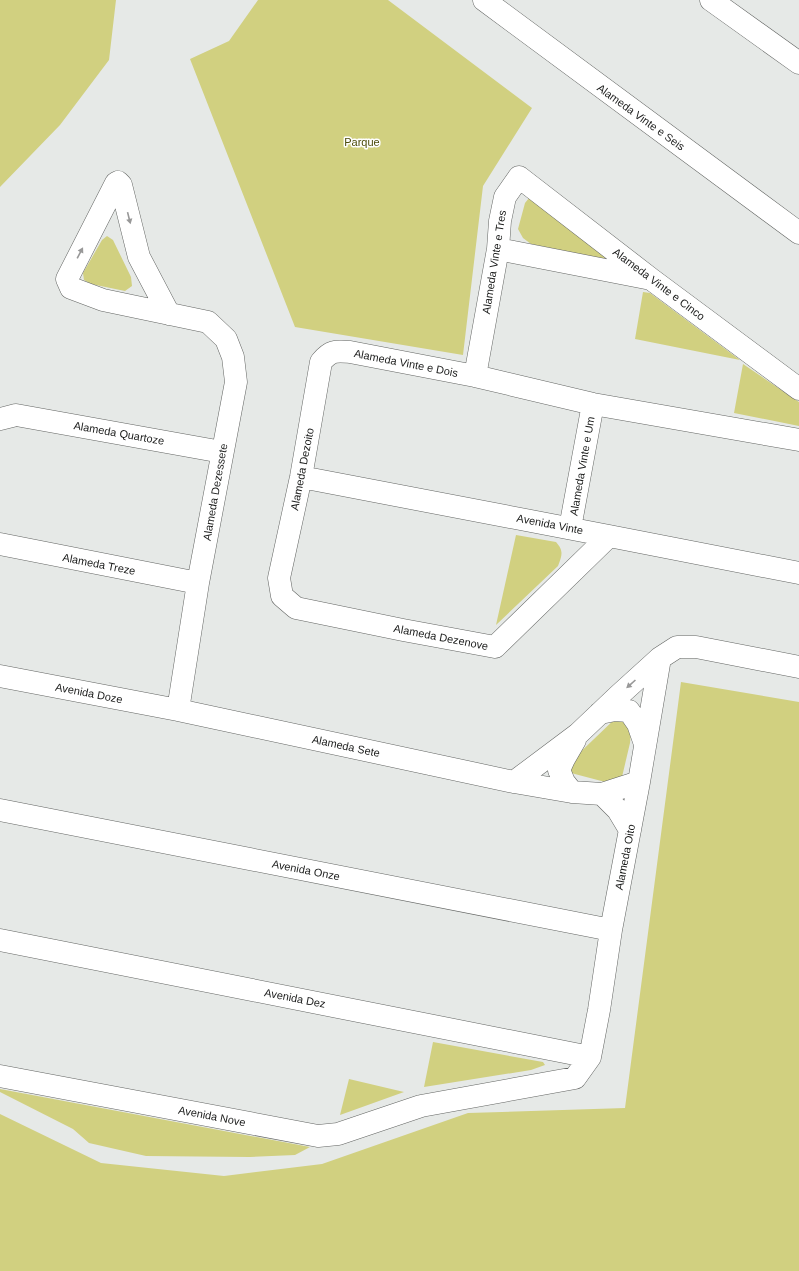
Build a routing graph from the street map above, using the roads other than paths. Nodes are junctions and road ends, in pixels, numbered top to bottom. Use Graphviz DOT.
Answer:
graph roads {
  1 [pos="484,0"];
  2 [pos="711,0"];
  3 [pos="799,63"];
  4 [pos="520,177"];
  5 [pos="799,233"];
  6 [pos="498,249"];
  7 [pos="139,257"];
  8 [pos="651,279"];
  9 [pos="103,300"];
  10 [pos="169,314"];
  11 [pos="337,351"];
  12 [pos="475,376"];
  13 [pos="799,389"];
  14 [pos="593,404"];
  15 [pos="8,417"];
  16 [pos="799,440"];
  17 [pos="222,452"];
  18 [pos="302,477"];
  19 [pos="570,528"];
  20 [pos="609,536"];
  21 [pos="0,544"];
  22 [pos="799,573"];
  23 [pos="198,582"];
  24 [pos="282,596"];
  25 [pos="660,658"];
  26 [pos="799,667"];
  27 [pos="0,676"];
  28 [pos="178,710"];
  29 [pos="600,713"];
  30 [pos="578,734"];
  31 [pos="645,744"];
  32 [pos="514,782"];
  33 [pos="639,782"];
  34 [pos="572,792"];
  35 [pos="602,794"];
  36 [pos="0,810"];
  37 [pos="630,830"];
  38 [pos="611,930"];
  39 [pos="0,940"];
  40 [pos="590,1057"];
  41 [pos="0,1076"];
  1 -- 5 [label="street, Alameda Vinte e Seis"];
  2 -- 3 [label="street"];
  4 -- 6 [label="street, Alameda Vinte e Tres"];
  4 -- 8 [label="street, Alameda Vinte e Cinco"];
  6 -- 8 [label="street"];
  6 -- 12 [label="street, Alameda Vinte e Tres"];
  7 -- 9 [label="street"];
  9 -- 7 [label="street, Alameda Dezessete, one-way"];
  7 -- 10 [label="street"];
  8 -- 13 [label="street, Alameda Vinte e Cinco"];
  9 -- 10 [label="street, Alameda Dezessete"];
  10 -- 17 [label="street, Alameda Dezessete"];
  11 -- 12 [label="street, Alameda Vinte e Dois"];
  11 -- 18 [label="street, Alameda Dezoito"];
  12 -- 14 [label="street, Alameda Vinte e Dois"];
  14 -- 16 [label="street, Alameda Vinte e Dois"];
  14 -- 19 [label="street, Alameda Vinte e Um"];
  15 -- 17 [label="street, Alameda Quartoze"];
  17 -- 23 [label="street, Alameda Dezessete"];
  18 -- 19 [label="street, Avenida Vinte"];
  18 -- 24 [label="street, Alameda Dezoito"];
  19 -- 20 [label="street, Avenida Vinte"];
  20 -- 22 [label="street, Avenida Vinte"];
  20 -- 24 [label="street, Alameda Dezenove"];
  21 -- 23 [label="street, Alameda Treze"];
  23 -- 28 [label="street, Alameda Dezessete"];
  25 -- 26 [label="street"];
  25 -- 29 [label="street, one-way"];
  25 -- 31 [label="street, Alameda Oito"];
  27 -- 28 [label="street, Avenida Doze"];
  28 -- 32 [label="street, Alameda Sete"];
  29 -- 30 [label="street"];
  29 -- 31 [label="street"];
  30 -- 32 [label="street"];
  30 -- 34 [label="street"];
  31 -- 33 [label="street, Alameda Oito"];
  32 -- 34 [label="street, Alameda Sete"];
  33 -- 35 [label="street, Alameda Sete"];
  33 -- 37 [label="street, Alameda Oito"];
  34 -- 35 [label="street, Alameda Sete"];
  35 -- 37 [label="street"];
  36 -- 38 [label="street, Avenida Onze"];
  37 -- 38 [label="street, Alameda Oito"];
  38 -- 40 [label="street, Alameda Oito"];
  39 -- 40 [label="street, Avenida Dez"];
  40 -- 41 [label="street, Avenida Nove"];
}
